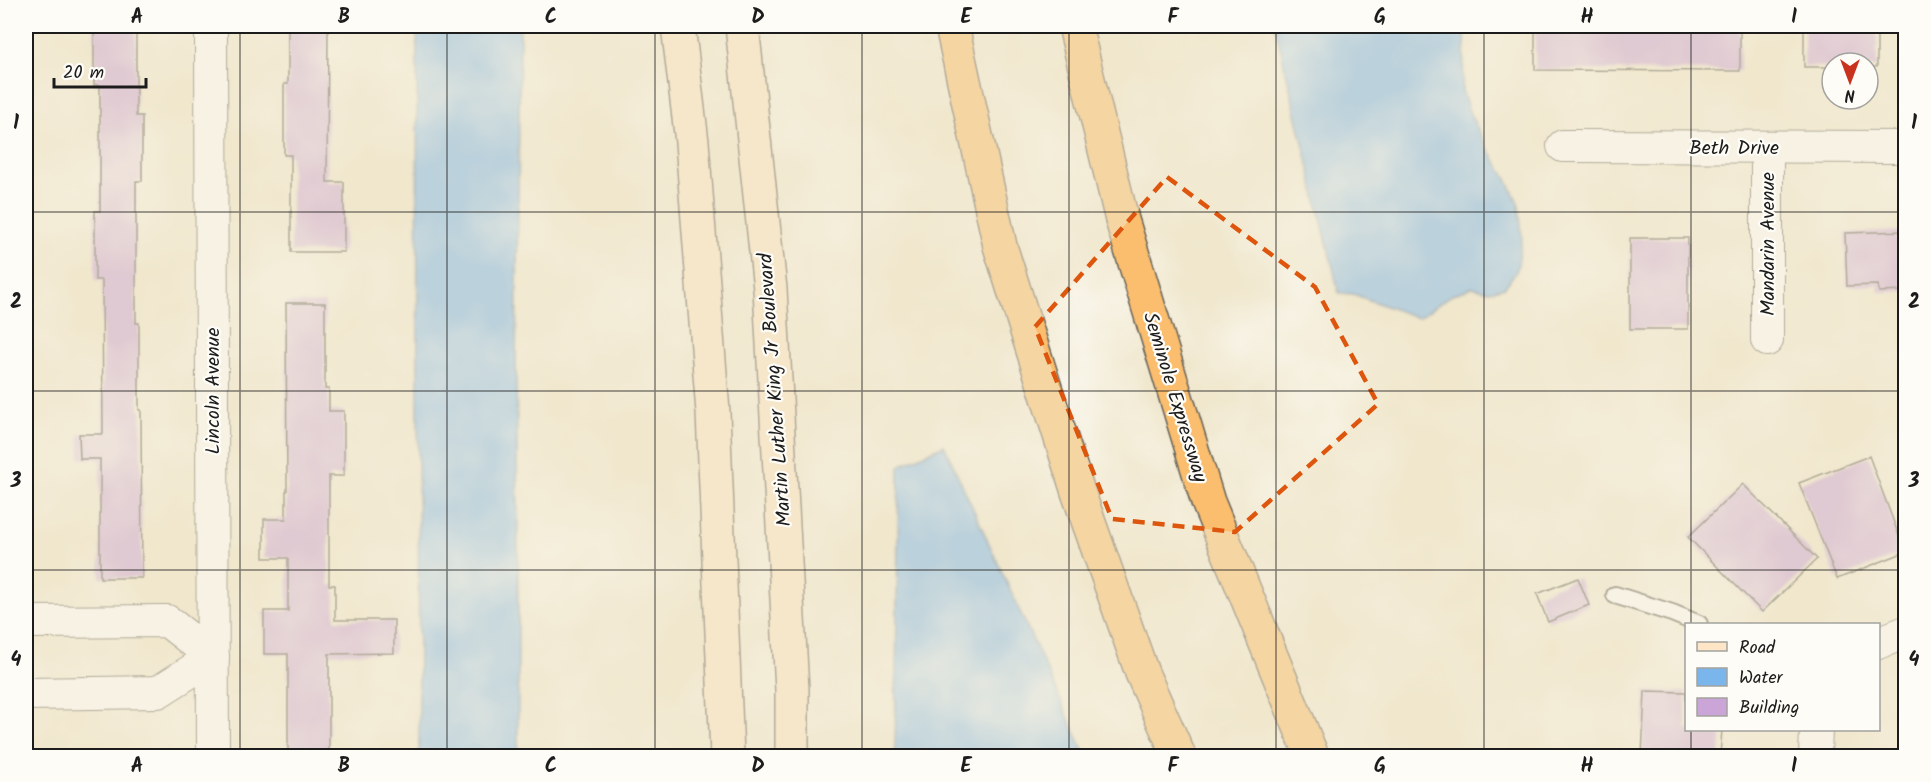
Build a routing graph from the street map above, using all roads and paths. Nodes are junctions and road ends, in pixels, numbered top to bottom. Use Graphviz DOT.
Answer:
graph roads {
  1 [pos="210,26"];
  2 [pos="678,26"];
  3 [pos="742,26"];
  4 [pos="952,26"];
  5 [pos="1075,26"];
  6 [pos="1563,146"];
  7 [pos="1767,147"];
  8 [pos="1905,147"];
  9 [pos="1767,340"];
  10 [pos="1615,595"];
  11 [pos="26,622"];
  12 [pos="1697,623"];
  13 [pos="1905,632"];
  14 [pos="1880,643"];
  15 [pos="213,657"];
  16 [pos="26,694"];
  17 [pos="1816,731"];
  18 [pos="213,756"];
  19 [pos="727,756"];
  20 [pos="792,756"];
  21 [pos="1179,756"];
  22 [pos="1312,756"];
  23 [pos="1815,756"];
  1 -- 15 [label="street, Lincoln Avenue"];
  2 -- 19 [label="main road"];
  3 -- 20 [label="main road, Martin Luther King Jr Boulevard"];
  4 -- 21 [label="highway"];
  5 -- 22 [label="highway, Seminole Expressway"];
  6 -- 7 [label="street, Beth Drive"];
  7 -- 8 [label="street, Beth Drive"];
  7 -- 9 [label="street, Mandarin Avenue"];
  10 -- 12 [label="lane"];
  11 -- 15 [label="street"];
  13 -- 14 [label="street"];
  15 -- 16 [label="street"];
  15 -- 18 [label="street, Lincoln Avenue"];
  17 -- 23 [label="street"];
}
